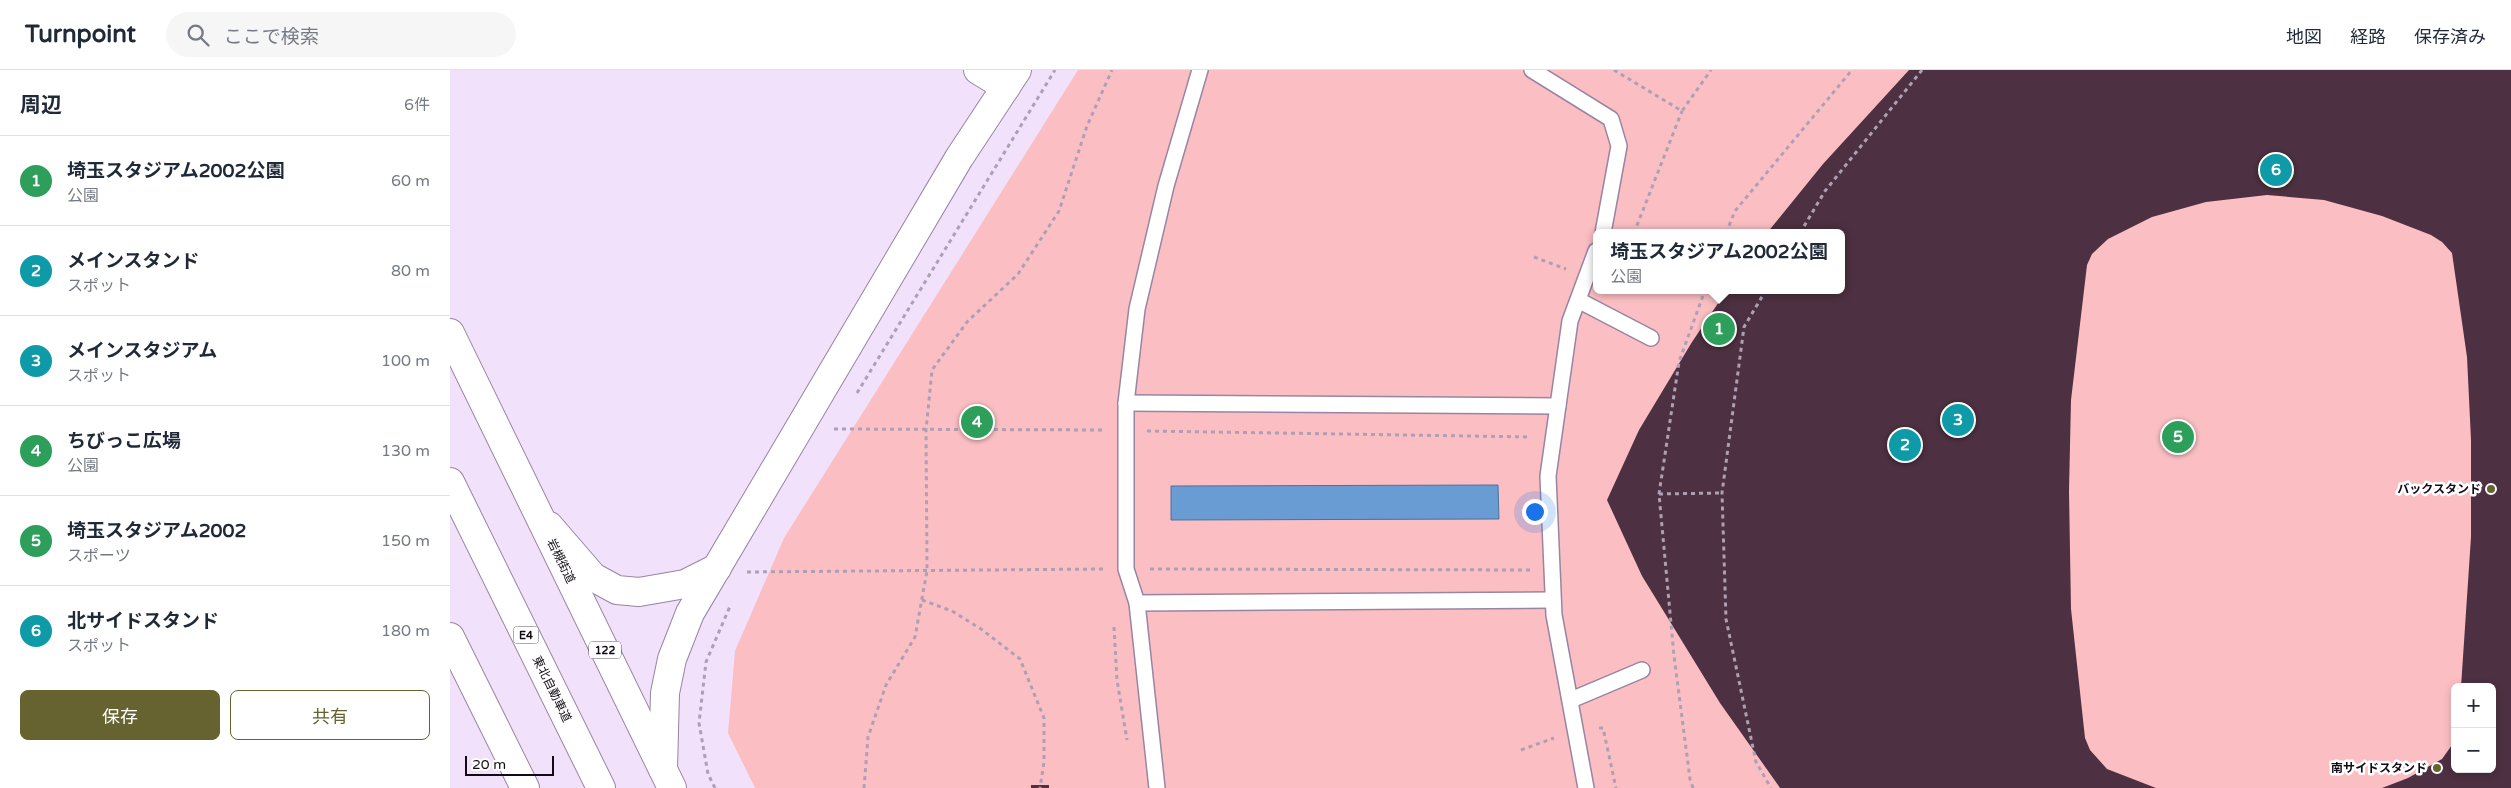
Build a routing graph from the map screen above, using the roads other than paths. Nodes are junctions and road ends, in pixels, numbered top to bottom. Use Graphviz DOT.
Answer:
graph roads {
  1 [pos="978,70"];
  2 [pos="1200,70"];
  3 [pos="1532,70"];
  4 [pos="1011,78"];
  5 [pos="1604,229"];
  6 [pos="1593,259"];
  7 [pos="1578,300"];
  8 [pos="450,333"];
  9 [pos="1651,338"];
  10 [pos="1126,403"];
  11 [pos="1558,406"];
  12 [pos="450,482"];
  13 [pos="537,512"];
  14 [pos="718,567"];
  15 [pos="1553,600"];
  16 [pos="1138,603"];
  17 [pos="450,637"];
  18 [pos="1642,670"];
  19 [pos="1571,700"];
  20 [pos="668,779"];
  21 [pos="525,788"];
  22 [pos="601,788"];
  23 [pos="1157,788"];
  24 [pos="1586,788"];
  1 -- 4 [label="main road"];
  2 -- 10 [label="lane"];
  3 -- 5 [label="lane"];
  4 -- 14 [label="main road"];
  6 -- 7 [label="lane"];
  7 -- 9 [label="lane"];
  7 -- 11 [label="lane"];
  8 -- 13 [label="main road, 岩槻街道 / 122"];
  10 -- 11 [label="lane"];
  10 -- 16 [label="lane"];
  11 -- 15 [label="lane"];
  12 -- 22 [label="main road, 東北自動車道 / E4"];
  13 -- 14 [label="main road"];
  13 -- 20 [label="main road, 岩槻街道 / 122"];
  14 -- 20 [label="main road"];
  15 -- 16 [label="lane"];
  15 -- 19 [label="lane"];
  16 -- 23 [label="lane"];
  17 -- 21 [label="main road"];
  18 -- 19 [label="lane"];
  19 -- 24 [label="lane"];
}
